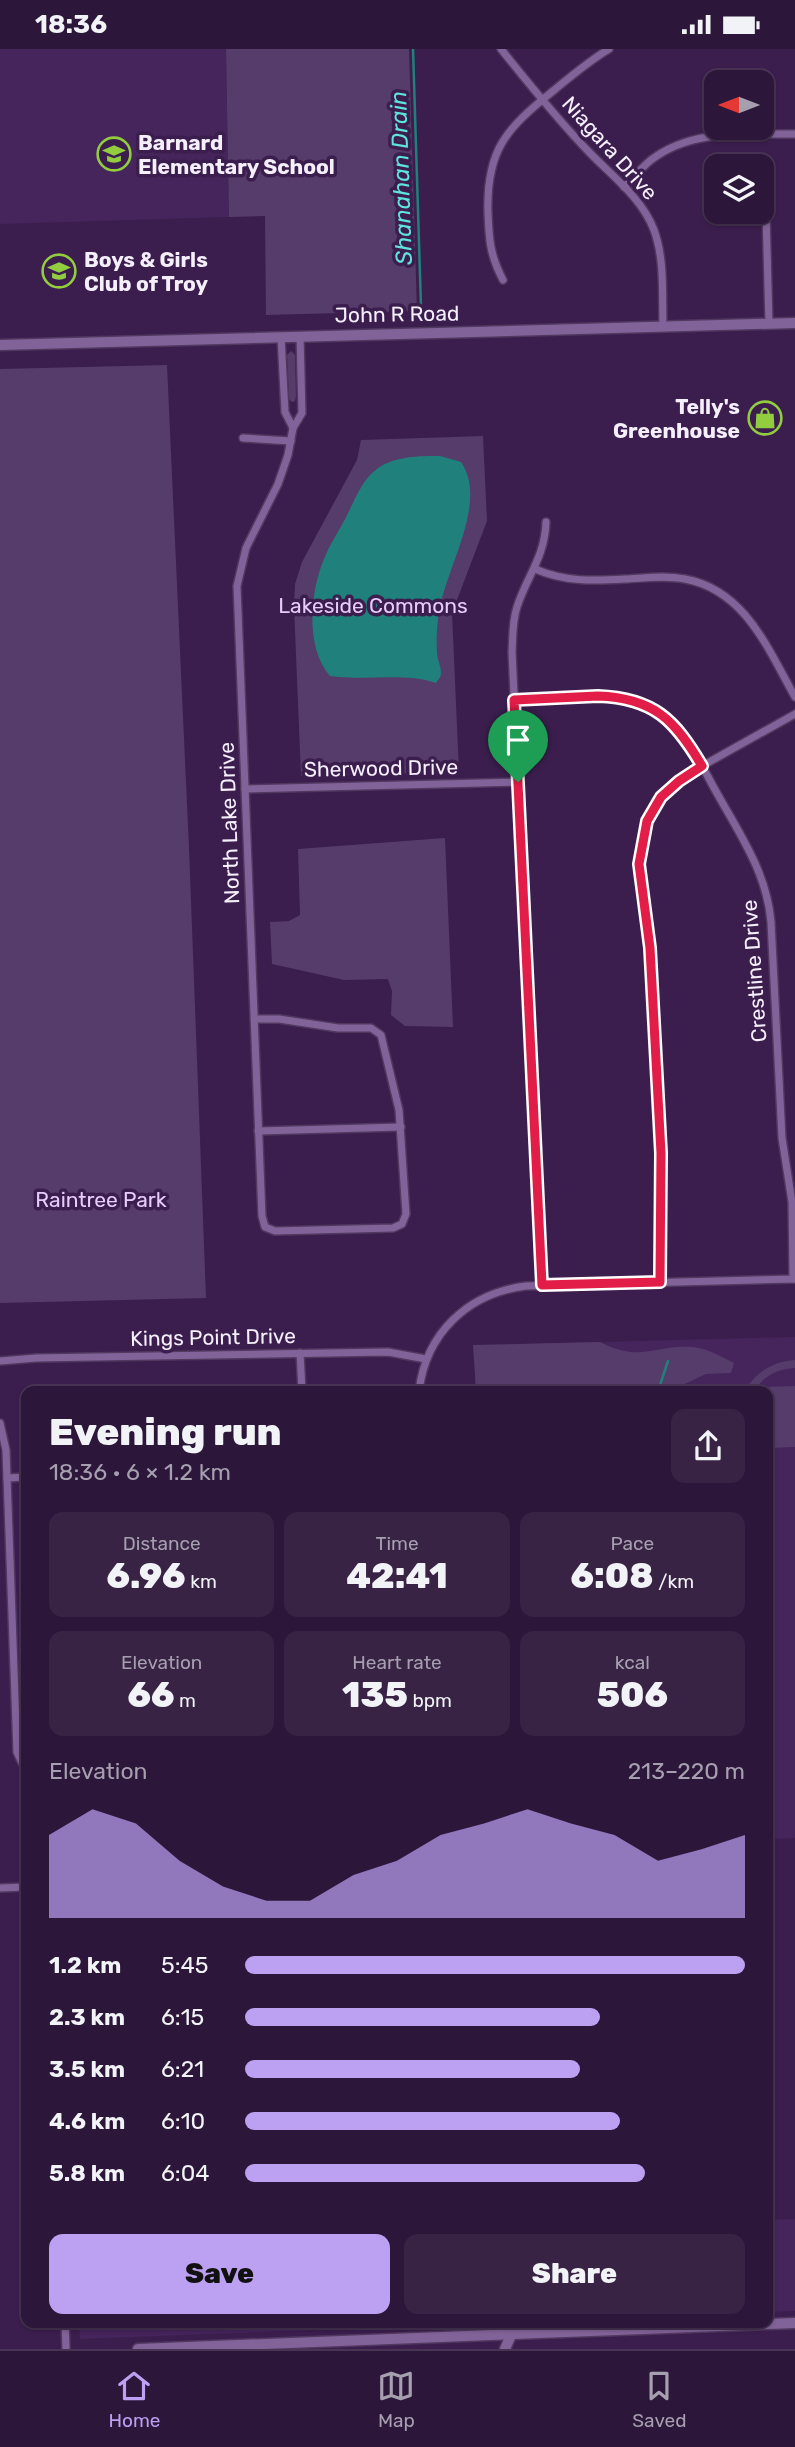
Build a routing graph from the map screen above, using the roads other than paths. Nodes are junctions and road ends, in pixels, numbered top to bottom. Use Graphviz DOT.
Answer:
graph roads {
  1 [pos="501,49"];
  2 [pos="609,49"];
  3 [pos="543,99"];
  4 [pos="795,134"];
  5 [pos="624,187"];
  6 [pos="766,224"];
  7 [pos="503,280"];
  8 [pos="795,323"];
  9 [pos="769,324"];
  10 [pos="663,327"];
  11 [pos="300,336"];
  12 [pos="281,337"];
  13 [pos="0,345"];
  14 [pos="293,428"];
  15 [pos="243,438"];
  16 [pos="291,441"];
  17 [pos="546,522"];
  18 [pos="535,569"];
  19 [pos="795,697"];
  20 [pos="514,700"];
  21 [pos="795,714"];
  22 [pos="702,766"];
  23 [pos="518,782"];
  24 [pos="245,789"];
  25 [pos="254,1019"];
  26 [pos="401,1128"];
  27 [pos="258,1131"];
  28 [pos="794,1279"];
  29 [pos="660,1282"];
  30 [pos="542,1285"];
  31 [pos="300,1353"];
  32 [pos="426,1359"];
  33 [pos="0,1361"];
  34 [pos="302,1386"];
  35 [pos="420,1386"];
  36 [pos="0,1423"];
  37 [pos="21,1477"];
  38 [pos="7,1478"];
  39 [pos="21,1759"];
  40 [pos="21,1887"];
  41 [pos="0,1888"];
  42 [pos="773,2323"];
  43 [pos="795,2323"];
  44 [pos="65,2328"];
  45 [pos="636,2328"];
  46 [pos="511,2335"];
  47 [pos="441,2338"];
  48 [pos="270,2347"];
  49 [pos="448,2348"];
  50 [pos="66,2349"];
  51 [pos="138,2349"];
  52 [pos="505,2349"];
  1 -- 3 [label="street, Niagara Drive"];
  2 -- 3 [label="street"];
  3 -- 5 [label="street, Niagara Drive"];
  3 -- 7 [label="street"];
  4 -- 5 [label="street"];
  5 -- 10 [label="street, Niagara Drive"];
  6 -- 9 [label="street"];
  8 -- 9 [label="main road, John R Road"];
  9 -- 10 [label="main road, John R Road"];
  10 -- 11 [label="main road, John R Road"];
  11 -- 12 [label="main road, John R Road"];
  11 -- 14 [label="street, North Lake Drive"];
  12 -- 13 [label="main road, John R Road"];
  12 -- 14 [label="street, North Lake Drive"];
  14 -- 16 [label="street, North Lake Drive"];
  15 -- 16 [label="street"];
  16 -- 24 [label="street, North Lake Drive"];
  17 -- 18 [label="street"];
  18 -- 19 [label="street"];
  18 -- 20 [label="street"];
  20 -- 22 [label="street, Crestline Drive"];
  20 -- 23 [label="street"];
  21 -- 22 [label="street"];
  22 -- 28 [label="street, Crestline Drive"];
  22 -- 29 [label="street"];
  23 -- 24 [label="street, Sherwood Drive"];
  23 -- 30 [label="street"];
  24 -- 25 [label="street, North Lake Drive"];
  25 -- 26 [label="street"];
  25 -- 27 [label="street, North Lake Drive"];
  26 -- 27 [label="street"];
  26 -- 27 [label="street, North Lake Drive"];
  28 -- 29 [label="street"];
  29 -- 30 [label="street"];
  30 -- 32 [label="street"];
  31 -- 32 [label="street, Kings Point Drive"];
  31 -- 33 [label="street, Kings Point Drive"];
  31 -- 34 [label="street"];
  32 -- 35 [label="street"];
  36 -- 38 [label="street"];
  37 -- 38 [label="street"];
  38 -- 39 [label="street"];
  40 -- 41 [label="street"];
  42 -- 43 [label="main road"];
  44 -- 50 [label="street"];
  45 -- 46 [label="main road"];
  46 -- 47 [label="main road"];
  46 -- 52 [label="main road"];
  47 -- 48 [label="main road"];
  47 -- 49 [label="main road"];
  48 -- 51 [label="main road"];
}
